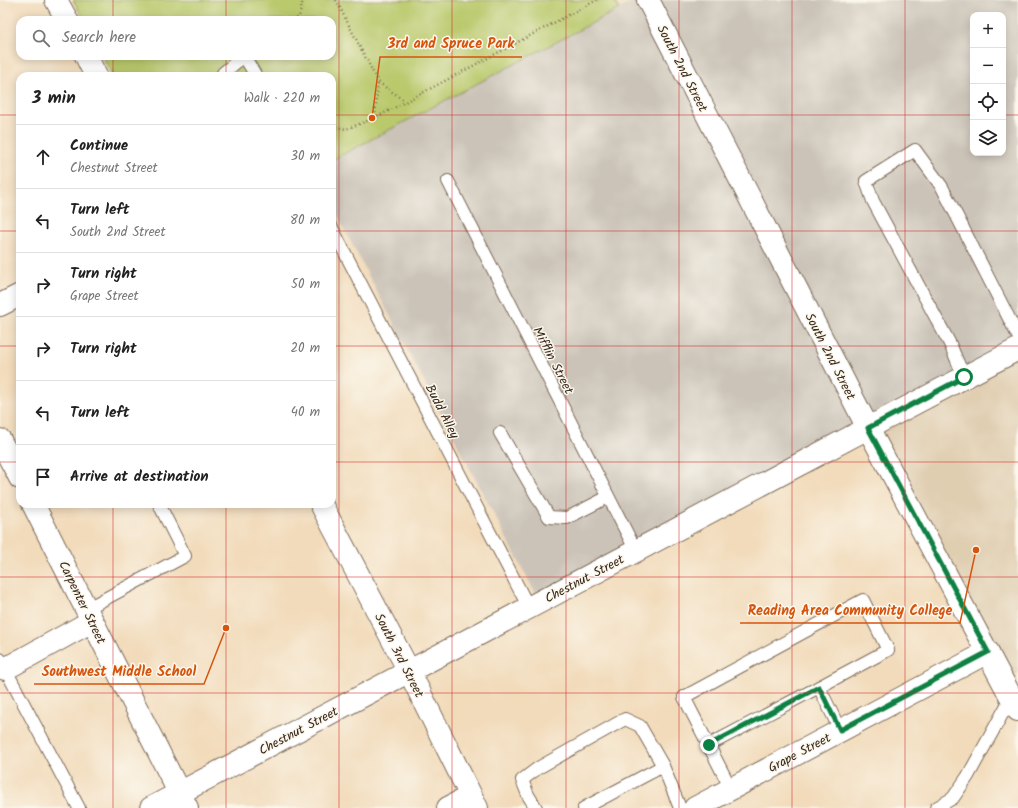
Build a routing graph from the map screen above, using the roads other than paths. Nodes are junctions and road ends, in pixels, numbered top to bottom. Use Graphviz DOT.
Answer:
graph roads {
  1 [pos="56,0"];
  2 [pos="648,0"];
  3 [pos="65,16"];
  4 [pos="88,60"];
  5 [pos="239,60"];
  6 [pos="246,60"];
  7 [pos="94,72"];
  8 [pos="224,72"];
  9 [pos="254,72"];
  10 [pos="448,181"];
  11 [pos="336,236"];
  12 [pos="16,297"];
  13 [pos="0,305"];
  14 [pos="1018,336"];
  15 [pos="1018,349"];
  16 [pos="964,377"];
  17 [pos="868,428"];
  18 [pos="500,433"];
  19 [pos="0,440"];
  20 [pos="16,470"];
  21 [pos="608,497"];
  22 [pos="35,508"];
  23 [pos="161,508"];
  24 [pos="323,508"];
  25 [pos="636,551"];
  26 [pos="529,608"];
  27 [pos="89,615"];
  28 [pos="988,652"];
  29 [pos="3,664"];
  30 [pos="409,671"];
  31 [pos="819,687"];
  32 [pos="1015,704"];
  33 [pos="840,730"];
  34 [pos="709,745"];
  35 [pos="663,766"];
  36 [pos="731,789"];
  37 [pos="183,801"];
  38 [pos="474,802"];
  39 [pos="79,808"];
  40 [pos="151,808"];
  41 [pos="448,808"];
  42 [pos="536,808"];
  43 [pos="584,808"];
  44 [pos="680,808"];
  45 [pos="695,808"];
  46 [pos="936,808"];
  1 -- 3 [label="street"];
  2 -- 17 [label="street, South 2nd Street"];
  4 -- 7 [label="street"];
  5 -- 8 [label="lane"];
  6 -- 9 [label="lane"];
  10 -- 21 [label="lane, Mifflin Street"];
  11 -- 26 [label="lane, Budd Alley"];
  12 -- 13 [label="street"];
  14 -- 16 [label="lane"];
  15 -- 16 [label="street, Chestnut Street"];
  16 -- 17 [label="street, Chestnut Street"];
  17 -- 25 [label="street, Chestnut Street"];
  17 -- 28 [label="street, South 2nd Street"];
  18 -- 21 [label="lane"];
  19 -- 20 [label="street"];
  21 -- 25 [label="lane, Mifflin Street"];
  22 -- 27 [label="street, Carpenter Street"];
  23 -- 27 [label="lane"];
  24 -- 30 [label="street, South 3rd Street"];
  25 -- 26 [label="street, Chestnut Street"];
  26 -- 30 [label="street, Chestnut Street"];
  27 -- 29 [label="street"];
  27 -- 37 [label="street, Carpenter Street"];
  28 -- 32 [label="street, South 2nd Street"];
  28 -- 33 [label="street, Grape Street"];
  29 -- 39 [label="lane"];
  30 -- 37 [label="street, Chestnut Street"];
  30 -- 38 [label="street, South 3rd Street"];
  31 -- 33 [label="lane"];
  31 -- 34 [label="lane"];
  31 -- 34 [label="lane"];
  32 -- 46 [label="lane"];
  33 -- 36 [label="street, Grape Street"];
  34 -- 36 [label="lane"];
  35 -- 42 [label="lane"];
  35 -- 43 [label="lane"];
  35 -- 44 [label="lane"];
  36 -- 45 [label="street, Grape Street"];
  37 -- 40 [label="street, Chestnut Street"];
  38 -- 41 [label="street"];
}
